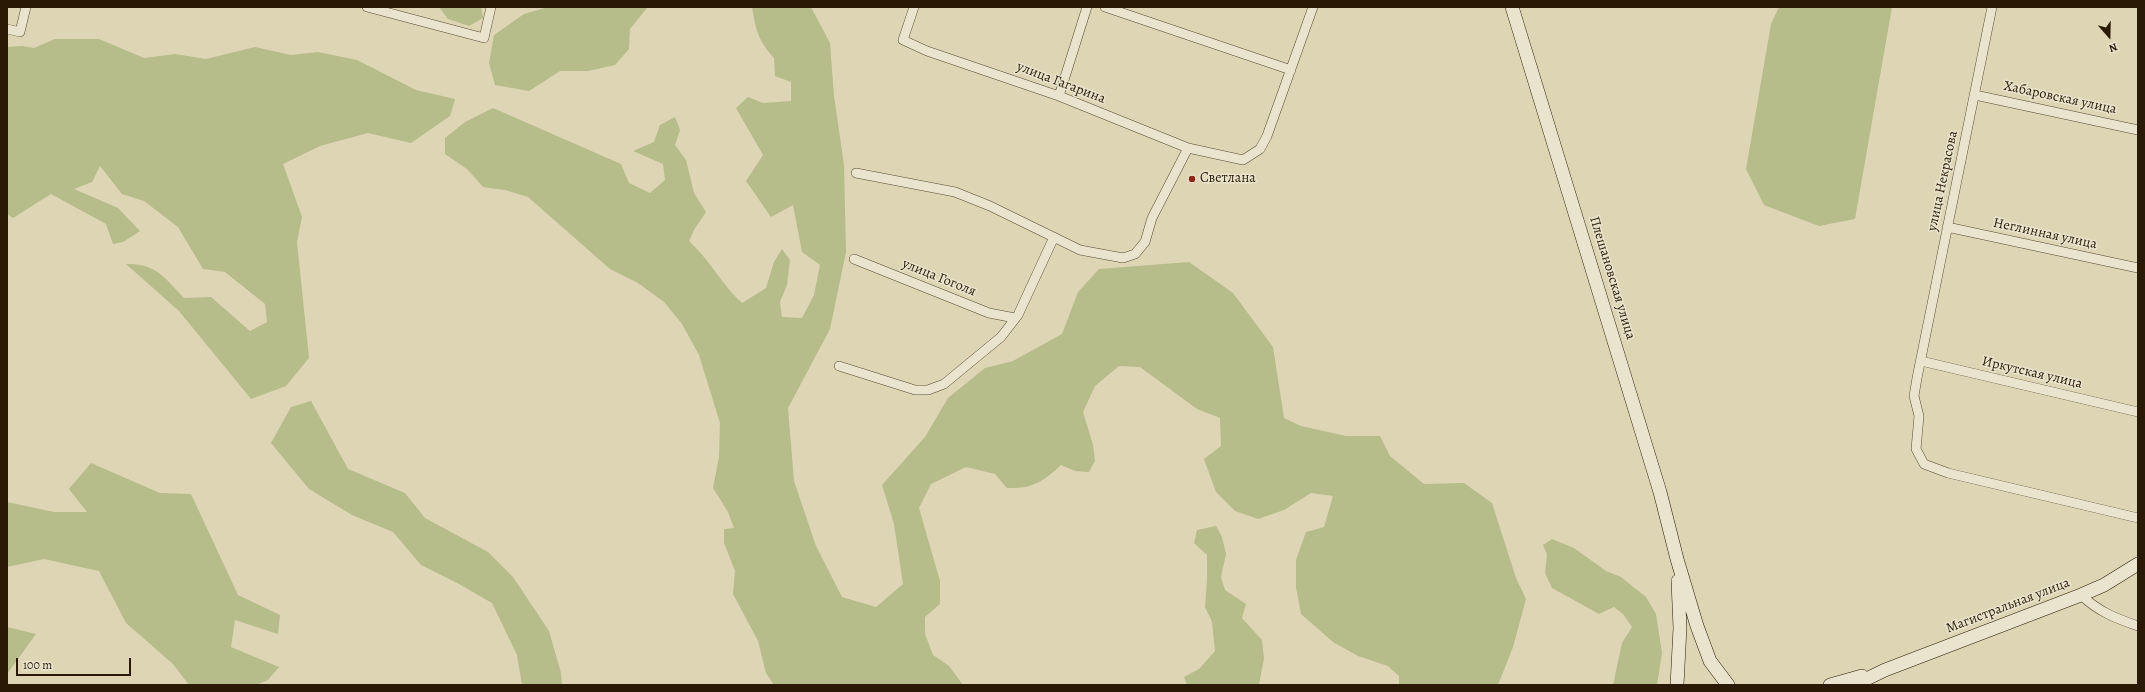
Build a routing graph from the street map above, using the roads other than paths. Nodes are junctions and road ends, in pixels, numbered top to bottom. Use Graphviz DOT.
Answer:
graph roads {
  1 [pos="26,7"];
  2 [pos="367,7"];
  3 [pos="491,7"];
  4 [pos="914,7"];
  5 [pos="1087,7"];
  6 [pos="1106,7"];
  7 [pos="1313,7"];
  8 [pos="1512,7"];
  9 [pos="1992,7"];
  10 [pos="7,29"];
  11 [pos="1291,70"];
  12 [pos="1975,94"];
  13 [pos="1059,96"];
  14 [pos="2138,130"];
  15 [pos="1188,148"];
  16 [pos="856,173"];
  17 [pos="1947,227"];
  18 [pos="1054,237"];
  19 [pos="854,259"];
  20 [pos="2138,268"];
  21 [pos="1015,318"];
  22 [pos="1921,361"];
  23 [pos="840,366"];
  24 [pos="2138,412"];
  25 [pos="2138,518"];
  26 [pos="1677,559"];
  27 [pos="2138,564"];
  28 [pos="2081,595"];
  29 [pos="2138,626"];
  30 [pos="1885,670"];
  31 [pos="1678,685"];
  32 [pos="1728,685"];
  33 [pos="1830,685"];
  34 [pos="1854,685"];
  1 -- 10 [label="street"];
  2 -- 3 [label="street"];
  4 -- 13 [label="street, улица Гагарина"];
  5 -- 13 [label="street"];
  6 -- 11 [label="street"];
  7 -- 11 [label="street"];
  8 -- 26 [label="main road, Плешановская улица"];
  9 -- 12 [label="street, улица Некрасова"];
  11 -- 15 [label="street, улица Гагарина"];
  12 -- 14 [label="street, Хабаровская улица"];
  12 -- 17 [label="street, улица Некрасова"];
  13 -- 15 [label="street, улица Гагарина"];
  15 -- 18 [label="street"];
  16 -- 18 [label="street"];
  17 -- 20 [label="street, Неглинная улица"];
  17 -- 22 [label="street, улица Некрасова"];
  18 -- 21 [label="street"];
  19 -- 21 [label="street, улица Гоголя"];
  21 -- 23 [label="street"];
  22 -- 24 [label="street, Иркутская улица"];
  22 -- 25 [label="street, улица Некрасова"];
  26 -- 31 [label="main road"];
  26 -- 32 [label="main road"];
  27 -- 28 [label="main road, Магистральная улица"];
  28 -- 29 [label="street"];
  28 -- 30 [label="main road, Магистральная улица"];
  30 -- 33 [label="main road, Магистральная улица"];
  30 -- 34 [label="main road, Магистральная улица"];
}
